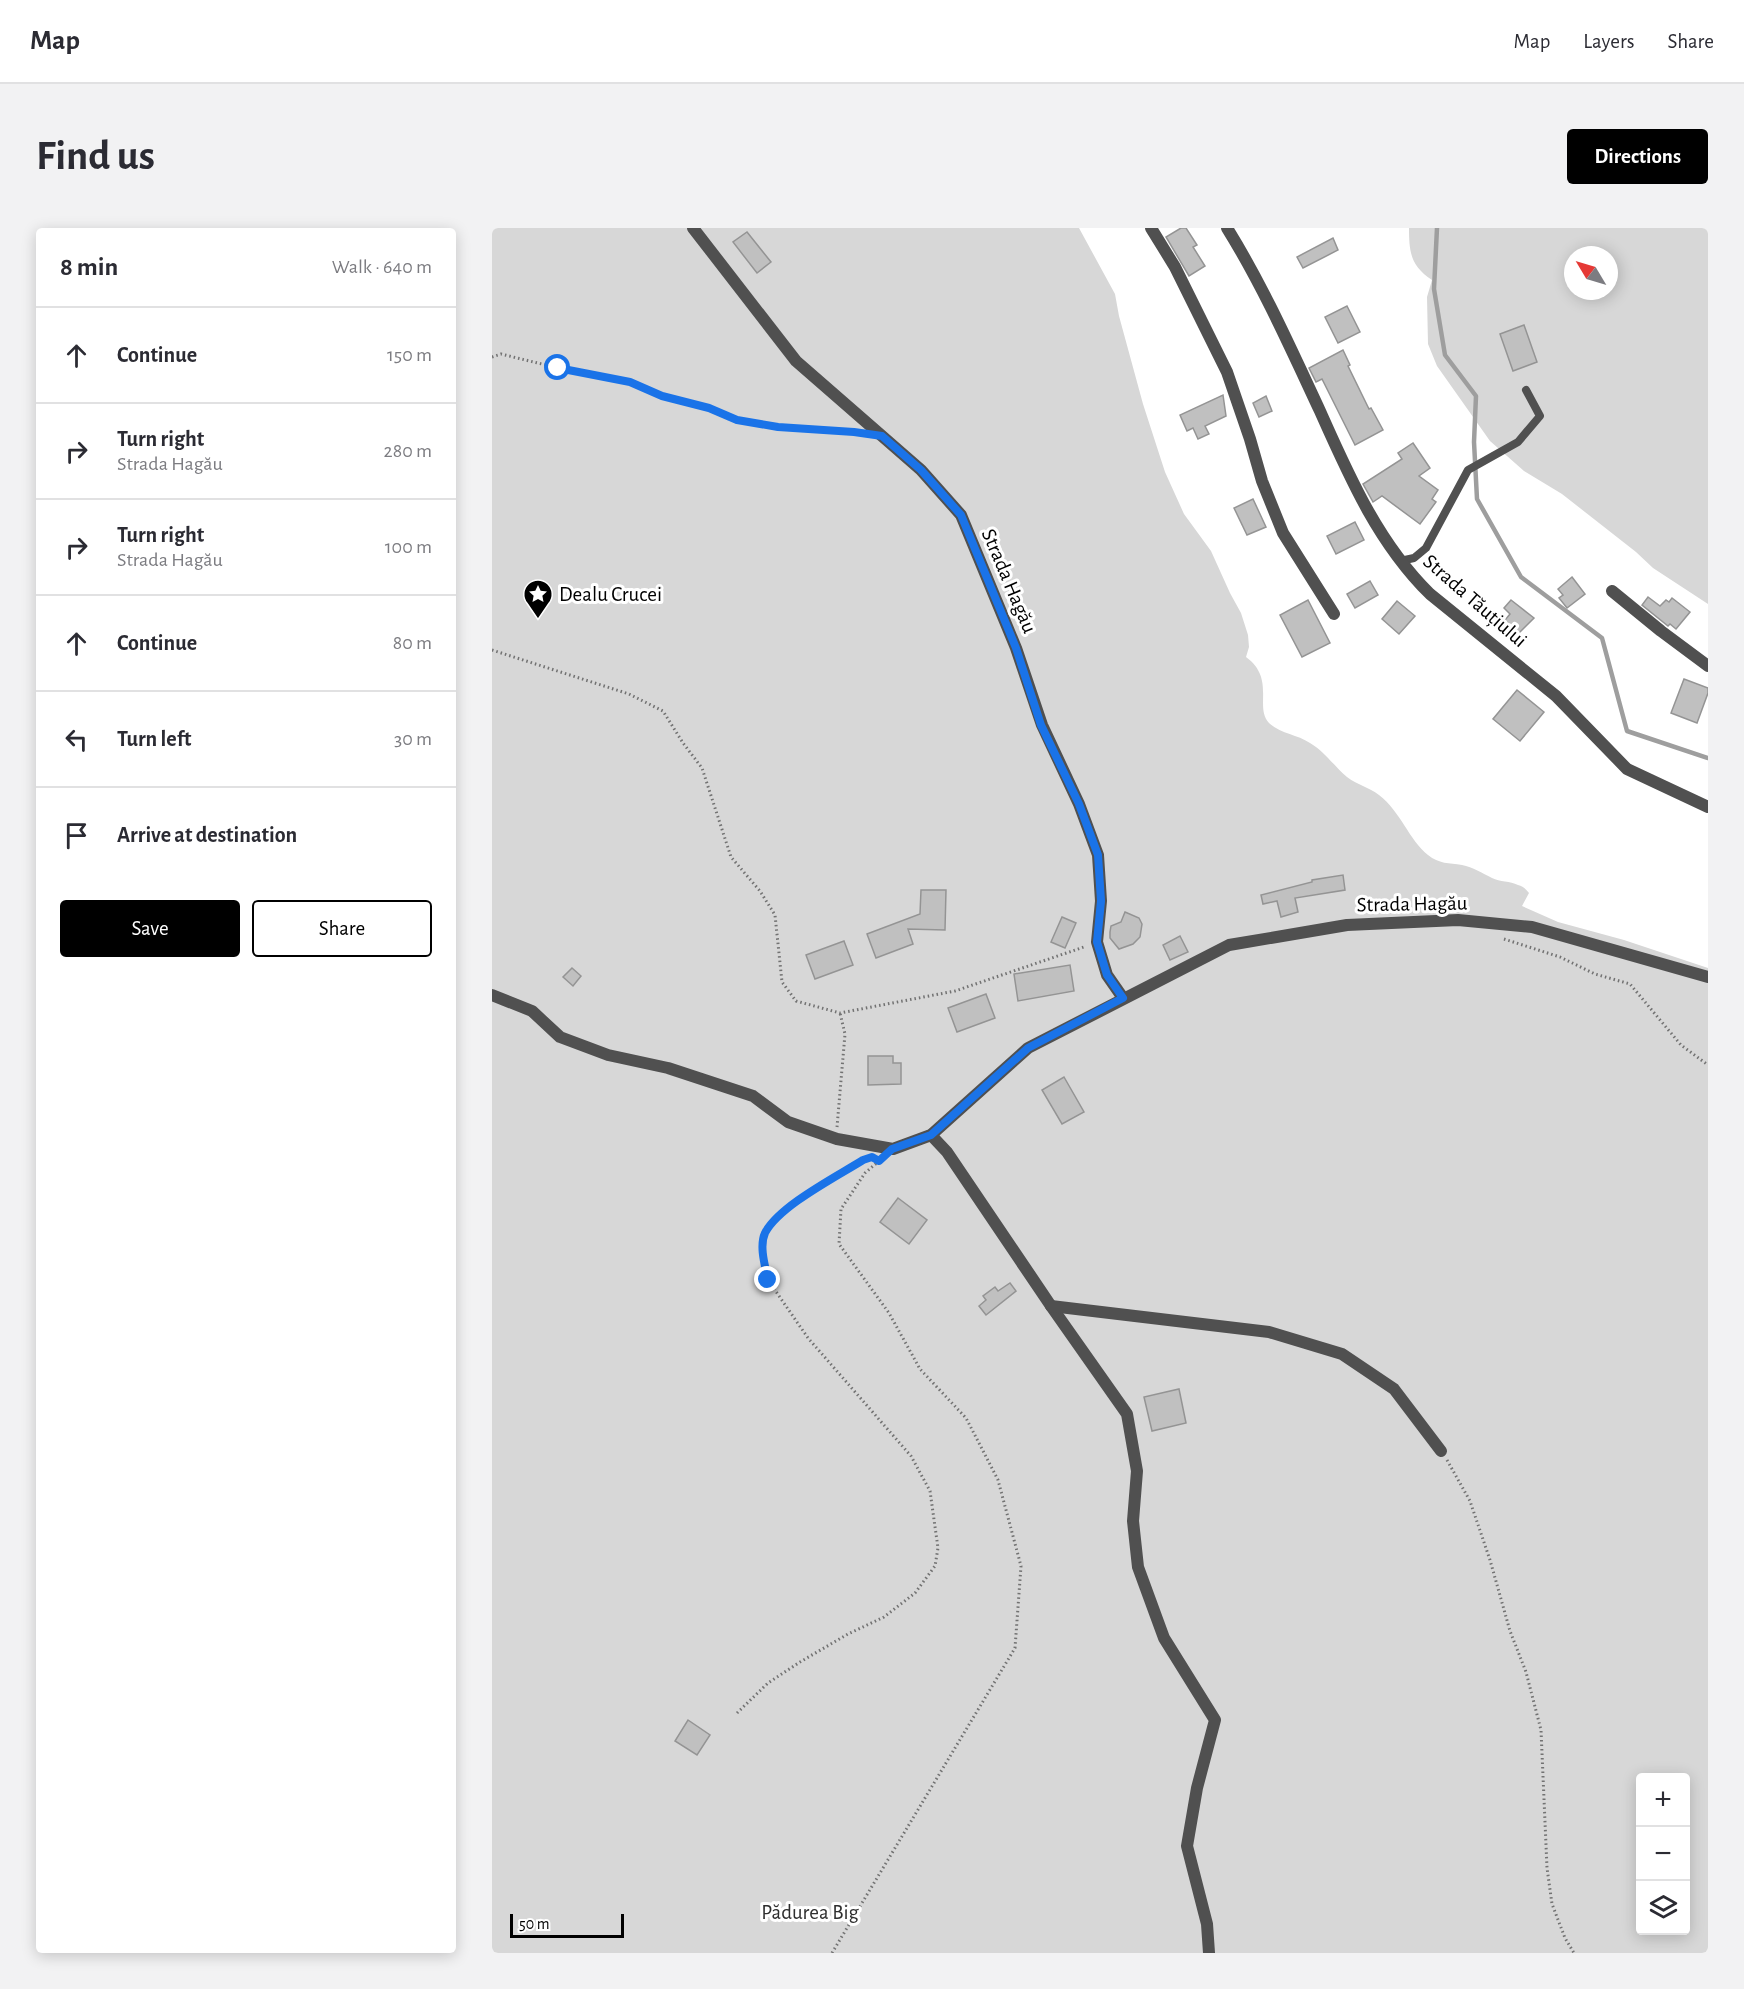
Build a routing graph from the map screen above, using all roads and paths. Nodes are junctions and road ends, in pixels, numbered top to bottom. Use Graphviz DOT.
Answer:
graph roads {
  1 [pos="693,228"];
  2 [pos="1151,228"];
  3 [pos="1227,228"];
  4 [pos="492,357"];
  5 [pos="1526,390"];
  6 [pos="882,436"];
  7 [pos="1400,561"];
  8 [pos="1612,591"];
  9 [pos="1334,614"];
  10 [pos="492,650"];
  11 [pos="1708,666"];
  12 [pos="1708,807"];
  13 [pos="1499,937"];
  14 [pos="1097,942"];
  15 [pos="1708,977"];
  16 [pos="492,995"];
  17 [pos="1123,998"];
  18 [pos="840,1013"];
  19 [pos="1708,1065"];
  20 [pos="931,1135"];
  21 [pos="837,1139"];
  22 [pos="892,1149"];
  23 [pos="875,1159"];
  24 [pos="1051,1306"];
  25 [pos="1441,1451"];
  26 [pos="737,1713"];
  27 [pos="832,1953"];
  28 [pos="1209,1953"];
  29 [pos="1574,1953"];
  1 -- 6 [label="street, Strada Hagău"];
  2 -- 9 [label="street"];
  3 -- 7 [label="street, Strada Tăuțiului"];
  4 -- 6 [label="path"];
  5 -- 7 [label="lane"];
  6 -- 14 [label="street, Strada Hagău"];
  7 -- 12 [label="street, Strada Tăuțiului"];
  8 -- 11 [label="street"];
  10 -- 18 [label="path"];
  13 -- 19 [label="path"];
  14 -- 17 [label="street, Strada Hagău"];
  14 -- 18 [label="path"];
  15 -- 17 [label="street, Strada Hagău"];
  16 -- 21 [label="street"];
  17 -- 20 [label="street, Strada Hagău"];
  18 -- 21 [label="path"];
  20 -- 22 [label="street"];
  20 -- 24 [label="street"];
  21 -- 22 [label="street"];
  22 -- 23 [label="path"];
  23 -- 26 [label="path"];
  23 -- 27 [label="path"];
  24 -- 25 [label="street"];
  24 -- 28 [label="street"];
  25 -- 29 [label="path"];
}
